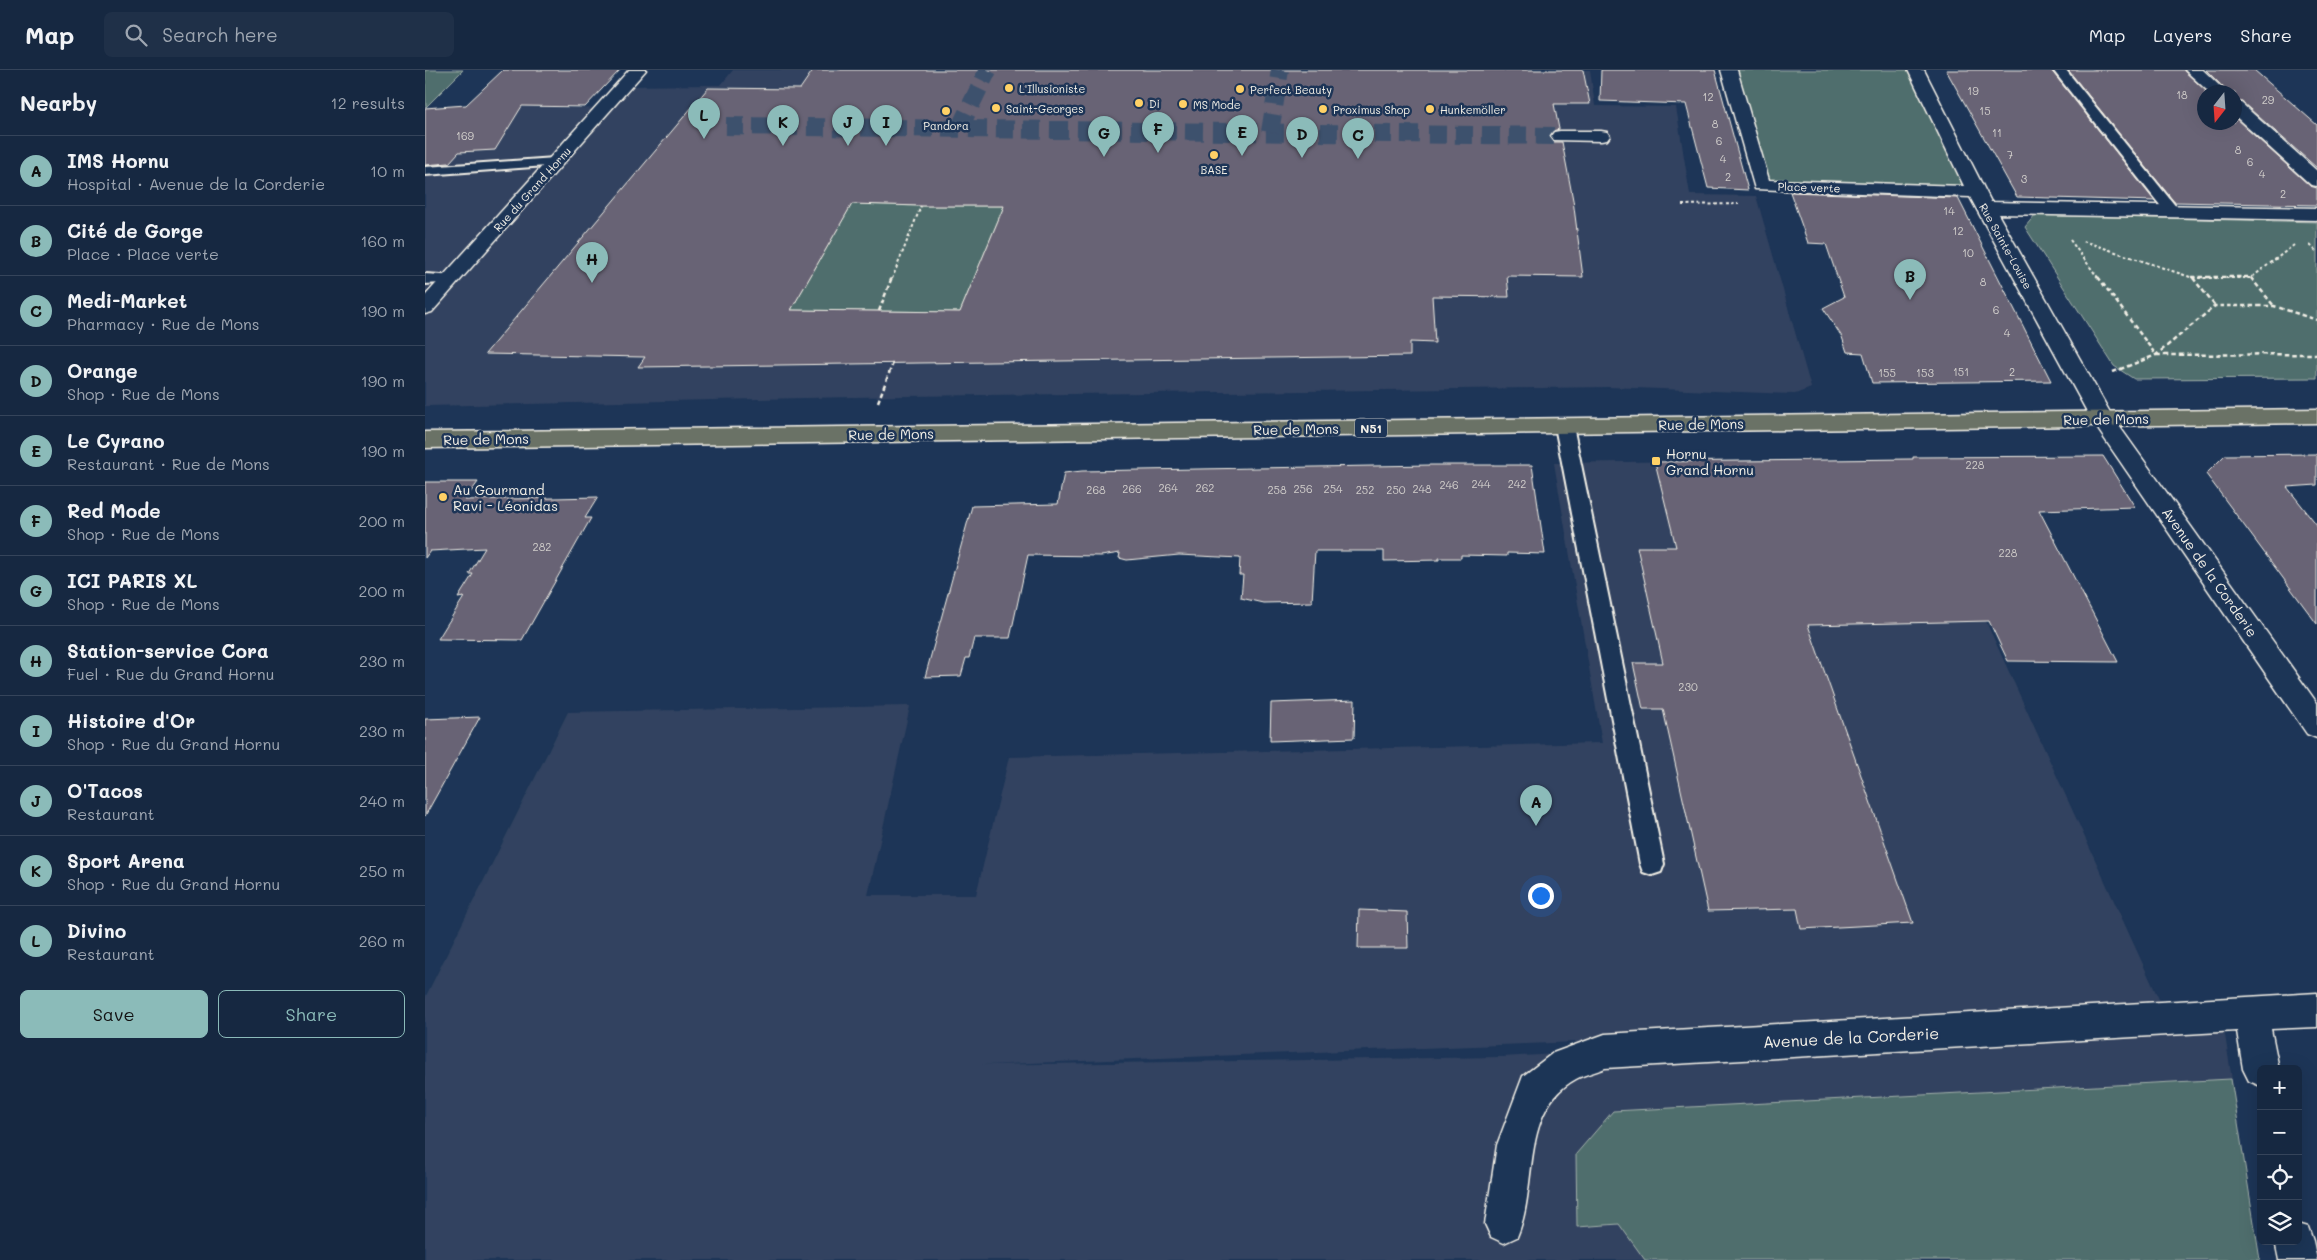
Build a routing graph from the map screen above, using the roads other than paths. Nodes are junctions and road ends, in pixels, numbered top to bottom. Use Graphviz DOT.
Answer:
graph roads {
  1 [pos="638,70"];
  2 [pos="1729,70"];
  3 [pos="1916,70"];
  4 [pos="2059,70"];
  5 [pos="2193,70"];
  6 [pos="2211,85"];
  7 [pos="2242,113"];
  8 [pos="1561,136"];
  9 [pos="1601,136"];
  10 [pos="555,162"];
  11 [pos="425,171"];
  12 [pos="2317,181"];
  13 [pos="1981,200"];
  14 [pos="2172,211"];
  15 [pos="2317,214"];
  16 [pos="425,279"];
  17 [pos="451,279"];
  18 [pos="425,308"];
  19 [pos="2317,416"];
  20 [pos="2102,419"];
  21 [pos="1564,426"];
  22 [pos="425,440"];
  23 [pos="2317,726"];
  24 [pos="1652,864"];
  25 [pos="2317,1010"];
  26 [pos="2251,1014"];
  27 [pos="2260,1065"];
  28 [pos="1504,1224"];
  29 [pos="2295,1245"];
  30 [pos="2298,1260"];
  1 -- 10 [label="street, Rue du Grand Hornu"];
  2 -- 13 [label="street, Place verte"];
  3 -- 13 [label="street, Rue Sainte-Louise"];
  4 -- 14 [label="lane"];
  5 -- 6 [label="street"];
  7 -- 12 [label="street"];
  8 -- 9 [label="street"];
  10 -- 11 [label="lane"];
  10 -- 17 [label="street, Rue du Grand Hornu"];
  13 -- 14 [label="street, Place verte"];
  13 -- 20 [label="street, Rue Sainte-Louise"];
  14 -- 15 [label="street, Place verte"];
  16 -- 17 [label="lane"];
  17 -- 18 [label="street, Rue du Grand Hornu"];
  19 -- 20 [label="main road, Rue de Mons / N51"];
  20 -- 21 [label="main road, Rue de Mons / N51"];
  20 -- 23 [label="street, Avenue de la Corderie"];
  21 -- 22 [label="main road, Rue de Mons / N51"];
  21 -- 24 [label="lane"];
  25 -- 26 [label="street, Avenue de la Corderie"];
  26 -- 27 [label="street"];
  26 -- 28 [label="street, Avenue de la Corderie"];
  29 -- 30 [label="street"];
}
